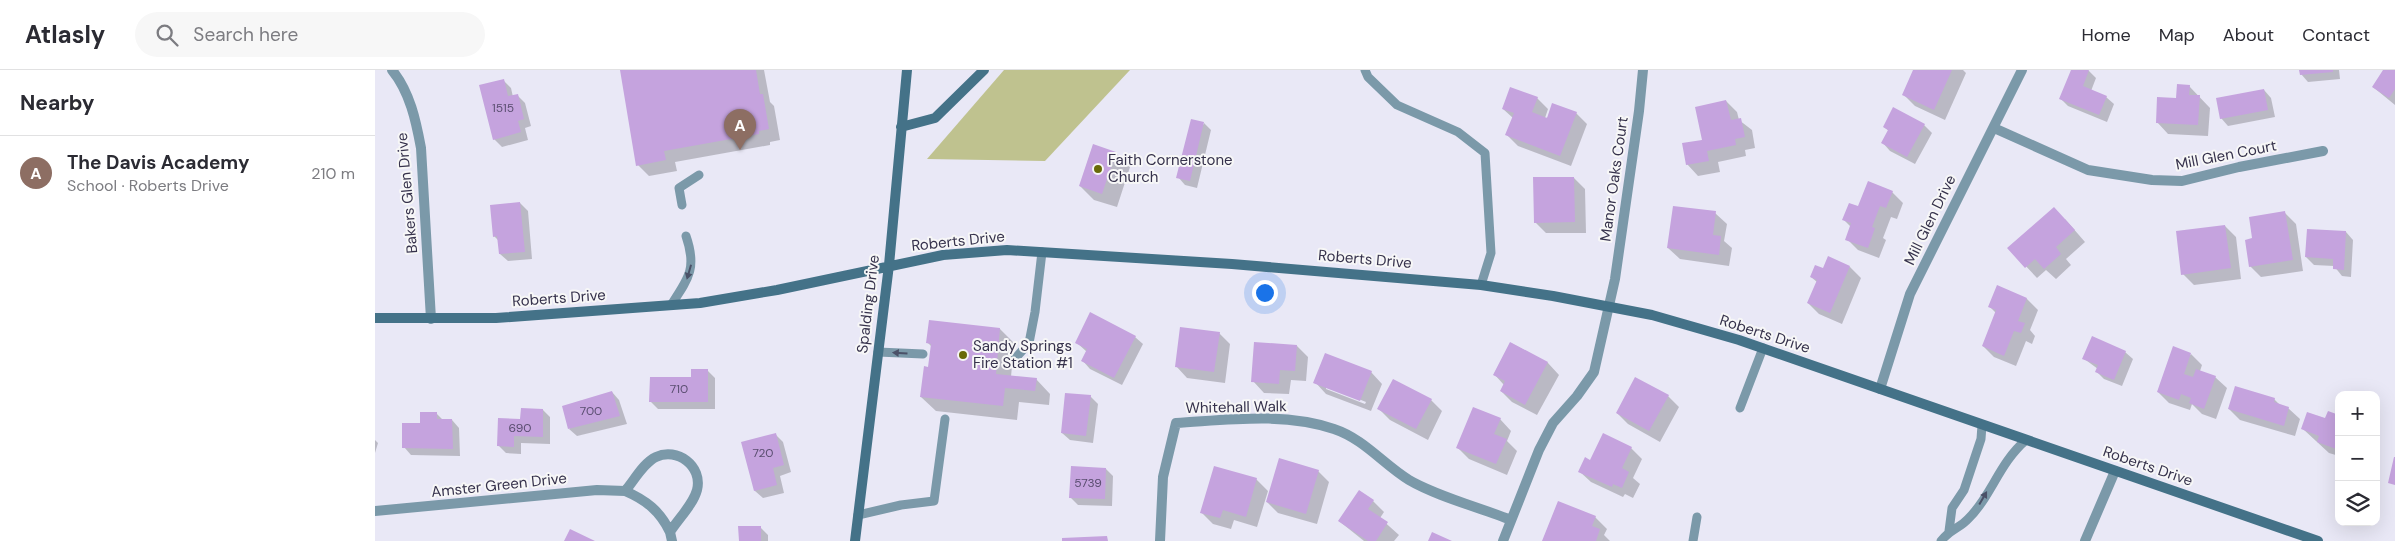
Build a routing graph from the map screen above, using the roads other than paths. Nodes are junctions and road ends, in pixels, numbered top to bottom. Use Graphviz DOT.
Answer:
graph roads {
  1 [pos="392,70"];
  2 [pos="907,70"];
  3 [pos="984,70"];
  4 [pos="1365,70"];
  5 [pos="1643,70"];
  6 [pos="2022,70"];
  7 [pos="901,127"];
  8 [pos="1994,128"];
  9 [pos="2323,151"];
  10 [pos="699,175"];
  11 [pos="682,205"];
  12 [pos="686,236"];
  13 [pos="1042,252"];
  14 [pos="889,265"];
  15 [pos="1481,285"];
  16 [pos="671,305"];
  17 [pos="1609,307"];
  18 [pos="375,318"];
  19 [pos="431,319"];
  20 [pos="1763,348"];
  21 [pos="878,352"];
  22 [pos="923,354"];
  23 [pos="1012,362"];
  24 [pos="1880,389"];
  25 [pos="1740,408"];
  26 [pos="945,419"];
  27 [pos="1982,424"];
  28 [pos="2026,440"];
  29 [pos="2115,471"];
  30 [pos="625,492"];
  31 [pos="375,512"];
  32 [pos="858,515"];
  33 [pos="1697,517"];
  34 [pos="1511,520"];
  35 [pos="1949,531"];
  36 [pos="671,536"];
  37 [pos="855,541"];
  38 [pos="1161,541"];
  39 [pos="1503,541"];
  40 [pos="1693,541"];
  41 [pos="1941,541"];
  42 [pos="2085,541"];
  43 [pos="2318,541"];
  1 -- 19 [label="street, Bakers Glen Drive"];
  2 -- 7 [label="street, Spalding Drive"];
  3 -- 7 [label="street"];
  4 -- 15 [label="lane"];
  5 -- 17 [label="street, Manor Oaks Court"];
  6 -- 8 [label="street, Mill Glen Drive"];
  7 -- 14 [label="street, Spalding Drive"];
  8 -- 9 [label="street, Mill Glen Court"];
  8 -- 24 [label="street, Mill Glen Drive"];
  10 -- 11 [label="lane"];
  12 -- 16 [label="lane, one-way"];
  13 -- 14 [label="street, Roberts Drive"];
  13 -- 15 [label="street, Roberts Drive"];
  13 -- 23 [label="lane"];
  14 -- 16 [label="street, Roberts Drive"];
  14 -- 21 [label="street, Spalding Drive"];
  15 -- 17 [label="street, Roberts Drive"];
  16 -- 19 [label="street, Roberts Drive"];
  17 -- 20 [label="street, Roberts Drive"];
  17 -- 34 [label="street, Manor Oaks Court"];
  18 -- 19 [label="street, Roberts Drive"];
  20 -- 24 [label="street, Roberts Drive"];
  20 -- 25 [label="lane"];
  22 -- 21 [label="lane, one-way"];
  21 -- 32 [label="street, Spalding Drive"];
  24 -- 27 [label="street, Roberts Drive"];
  26 -- 32 [label="lane"];
  27 -- 28 [label="street, Roberts Drive"];
  27 -- 35 [label="lane"];
  28 -- 29 [label="street, Roberts Drive"];
  35 -- 28 [label="lane, one-way"];
  29 -- 42 [label="street"];
  29 -- 43 [label="street, Roberts Drive"];
  30 -- 31 [label="street, Amster Green Drive"];
  30 -- 36 [label="street, Amster Green Drive"];
  30 -- 36 [label="street, Amster Green Drive"];
  32 -- 37 [label="street, Spalding Drive"];
  33 -- 40 [label="lane"];
  34 -- 38 [label="street, Whitehall Walk"];
  34 -- 39 [label="street, Manor Oaks Court"];
  35 -- 41 [label="lane"];
}
